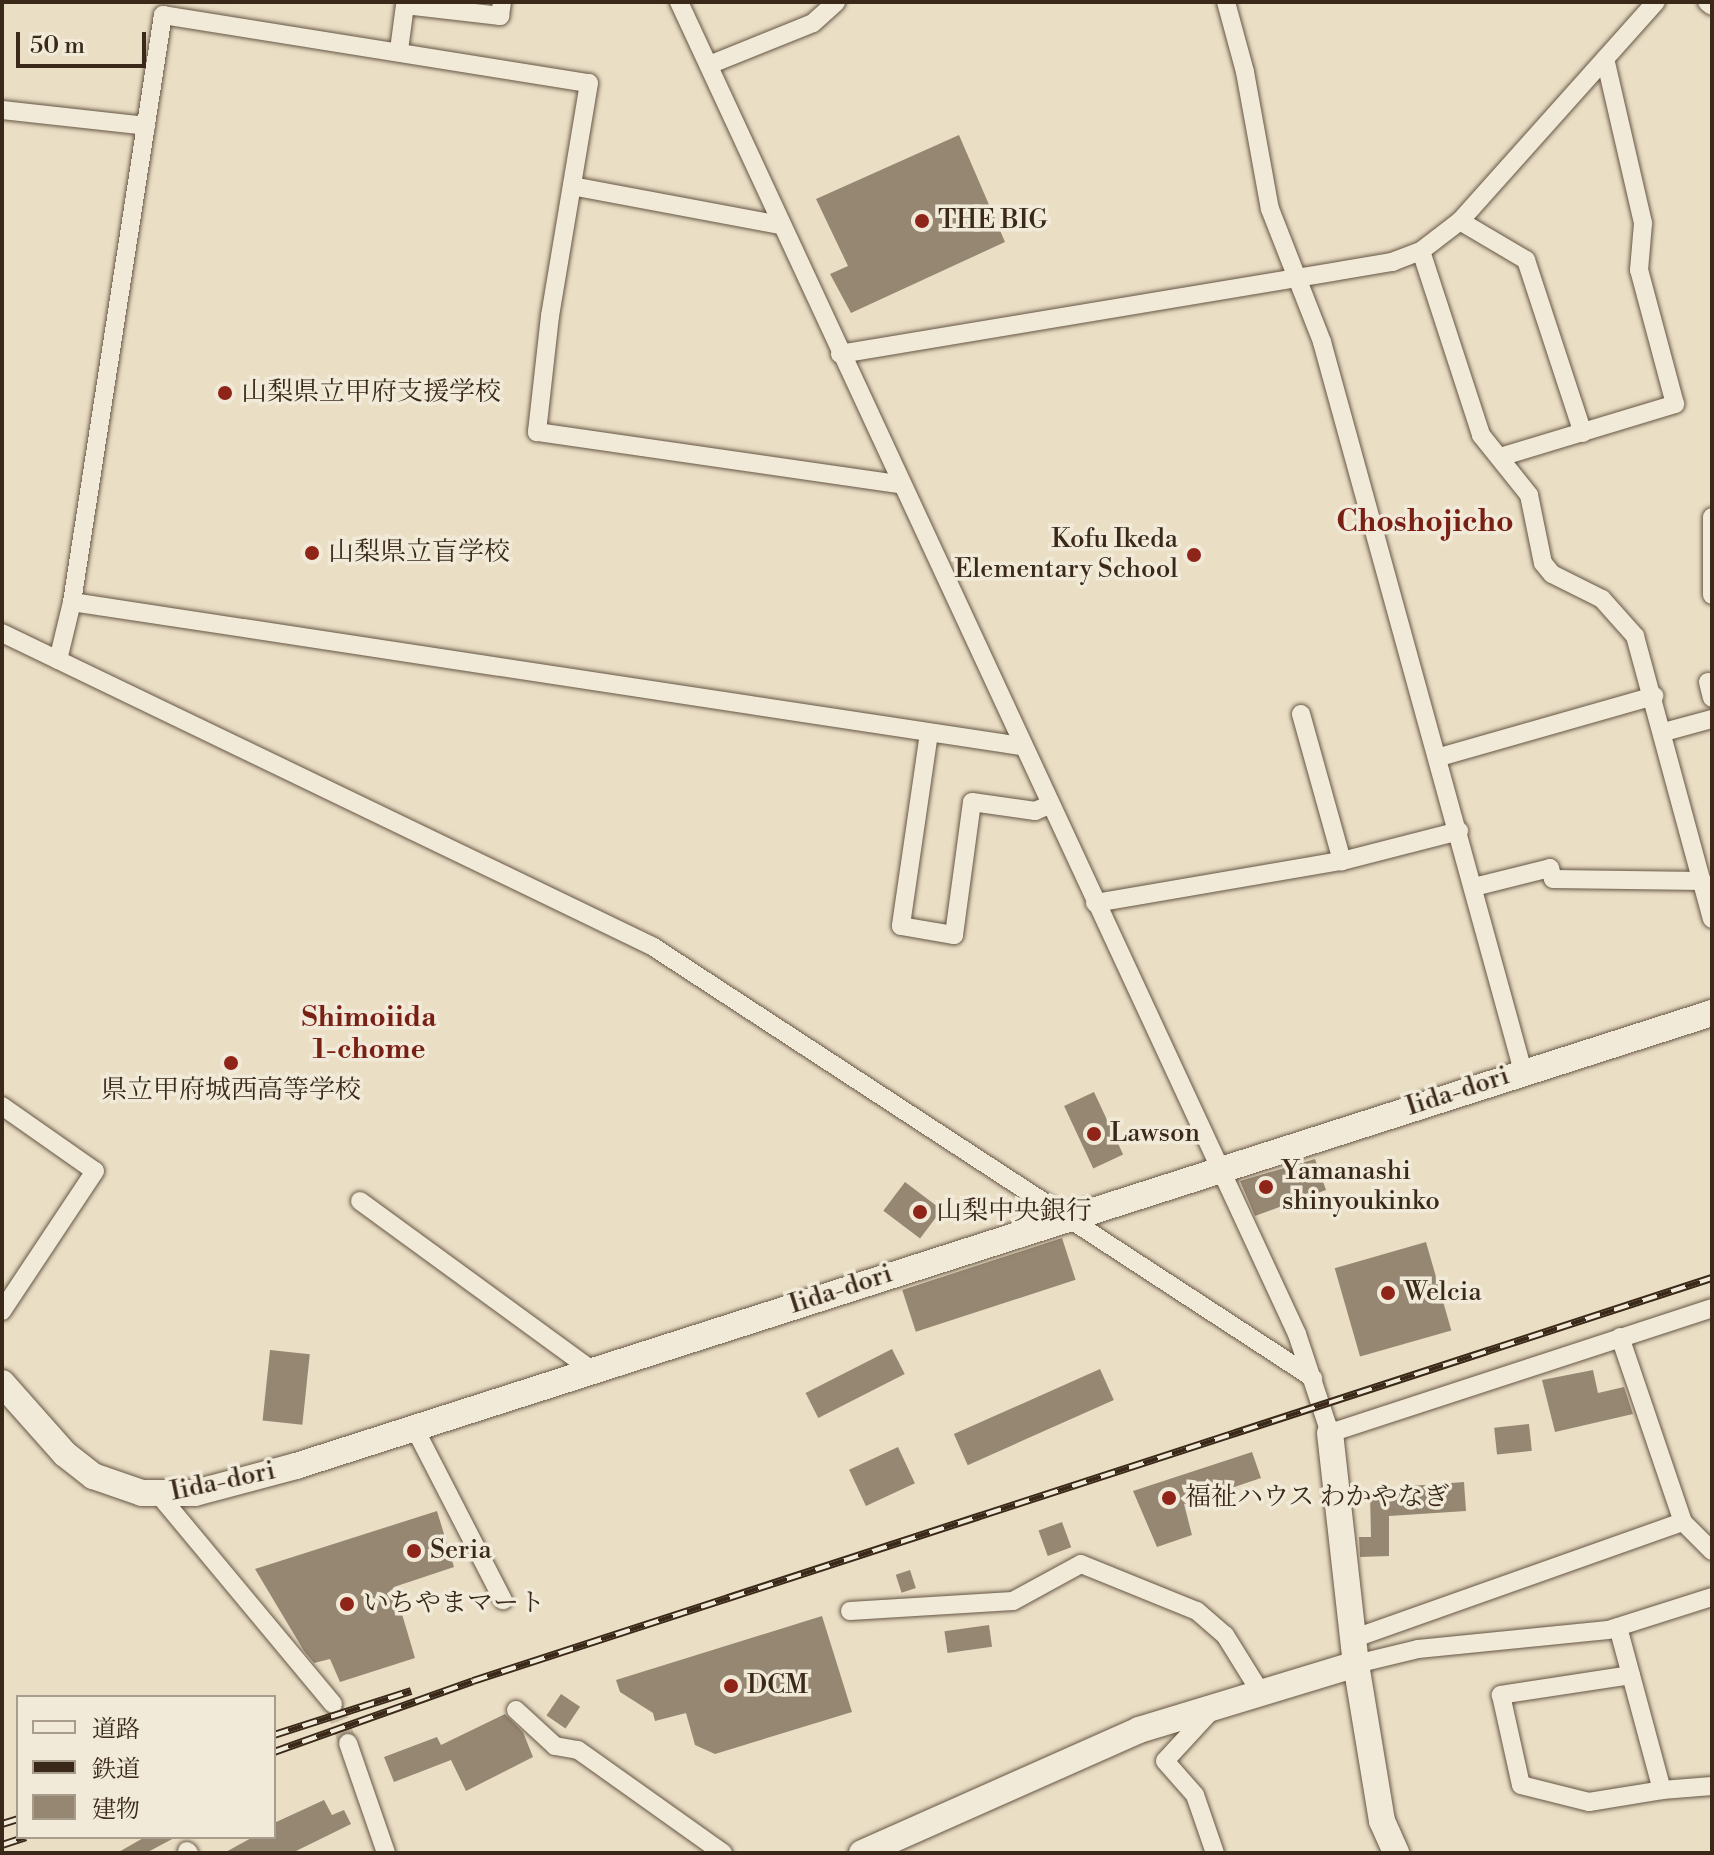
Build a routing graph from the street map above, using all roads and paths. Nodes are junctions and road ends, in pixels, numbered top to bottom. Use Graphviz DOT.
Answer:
graph roads {
  1 [pos="502,2"];
  2 [pos="679,2"];
  3 [pos="836,2"];
  4 [pos="1226,2"];
  5 [pos="1656,2"];
  6 [pos="1707,2"];
  7 [pos="1712,6"];
  8 [pos="164,8"];
  9 [pos="399,50"];
  10 [pos="1605,59"];
  11 [pos="709,65"];
  12 [pos="2,110"];
  13 [pos="146,126"];
  14 [pos="572,186"];
  15 [pos="1460,221"];
  16 [pos="781,225"];
  17 [pos="1421,251"];
  18 [pos="1301,278"];
  19 [pos="840,354"];
  20 [pos="1583,433"];
  21 [pos="1500,457"];
  22 [pos="900,484"];
  23 [pos="1712,517"];
  24 [pos="1712,595"];
  25 [pos="72,602"];
  26 [pos="2,633"];
  27 [pos="58,660"];
  28 [pos="1654,696"];
  29 [pos="1301,714"];
  30 [pos="1712,719"];
  31 [pos="1664,732"];
  32 [pos="929,733"];
  33 [pos="1021,746"];
  34 [pos="1440,757"];
  35 [pos="1049,805"];
  36 [pos="1459,831"];
  37 [pos="1342,861"];
  38 [pos="1702,881"];
  39 [pos="1474,887"];
  40 [pos="1095,903"];
  41 [pos="1712,919"];
  42 [pos="1712,1013"];
  43 [pos="1523,1071"];
  44 [pos="2,1106"];
  45 [pos="1220,1170"];
  46 [pos="360,1201"];
  47 [pos="1063,1219"];
  48 [pos="1712,1308"];
  49 [pos="2,1311"];
  50 [pos="1620,1337"];
  51 [pos="592,1370"];
  52 [pos="1313,1378"];
  53 [pos="2,1383"];
  54 [pos="414,1427"];
  55 [pos="1330,1433"];
  56 [pos="159,1495"];
  57 [pos="1683,1522"];
  58 [pos="1712,1551"];
  59 [pos="1712,1597"];
  60 [pos="503,1600"];
  61 [pos="850,1611"];
  62 [pos="1618,1627"];
  63 [pos="1355,1638"];
  64 [pos="1356,1664"];
  65 [pos="1631,1675"];
  66 [pos="1261,1693"];
  67 [pos="333,1704"];
  68 [pos="1215,1706"];
  69 [pos="516,1710"];
  70 [pos="348,1743"];
  71 [pos="1712,1786"];
  72 [pos="1662,1790"];
  73 [pos="386,1853"];
  74 [pos="723,1853"];
  75 [pos="862,1853"];
  76 [pos="1215,1853"];
  77 [pos="1396,1853"];
  1 -- 9 [label="street"];
  2 -- 11 [label="street"];
  3 -- 11 [label="street"];
  4 -- 18 [label="street"];
  5 -- 10 [label="street"];
  6 -- 7 [label="street"];
  8 -- 9 [label="street"];
  8 -- 13 [label="street"];
  9 -- 14 [label="street"];
  10 -- 15 [label="street"];
  10 -- 20 [label="street"];
  11 -- 16 [label="street"];
  12 -- 13 [label="street"];
  13 -- 25 [label="street"];
  14 -- 16 [label="street"];
  14 -- 22 [label="street"];
  15 -- 17 [label="street"];
  15 -- 20 [label="street"];
  16 -- 19 [label="street"];
  17 -- 18 [label="street"];
  17 -- 21 [label="street"];
  18 -- 19 [label="street"];
  18 -- 34 [label="street"];
  19 -- 22 [label="street"];
  20 -- 21 [label="street"];
  21 -- 28 [label="street"];
  22 -- 33 [label="street"];
  23 -- 24 [label="street"];
  25 -- 27 [label="street"];
  25 -- 32 [label="street"];
  26 -- 27 [label="street"];
  27 -- 47 [label="street"];
  28 -- 31 [label="street"];
  28 -- 34 [label="street"];
  29 -- 37 [label="street"];
  30 -- 31 [label="street"];
  31 -- 38 [label="street"];
  32 -- 33 [label="street"];
  32 -- 35 [label="street"];
  33 -- 35 [label="street"];
  34 -- 36 [label="street"];
  35 -- 40 [label="street"];
  36 -- 37 [label="street"];
  36 -- 39 [label="street"];
  37 -- 40 [label="street"];
  38 -- 39 [label="street"];
  38 -- 41 [label="street"];
  39 -- 43 [label="street"];
  40 -- 45 [label="street"];
  42 -- 43 [label="main road, Iida-dori"];
  43 -- 45 [label="main road, Iida-dori"];
  44 -- 49 [label="street"];
  45 -- 47 [label="main road, Iida-dori"];
  45 -- 52 [label="street"];
  46 -- 51 [label="street"];
  47 -- 51 [label="main road, Iida-dori"];
  47 -- 52 [label="street"];
  48 -- 50 [label="street"];
  50 -- 55 [label="street"];
  50 -- 57 [label="street"];
  51 -- 54 [label="main road, Iida-dori"];
  52 -- 55 [label="street"];
  53 -- 56 [label="main road, Iida-dori"];
  54 -- 56 [label="main road, Iida-dori"];
  54 -- 60 [label="street"];
  55 -- 63 [label="main road"];
  56 -- 67 [label="street"];
  57 -- 58 [label="street"];
  57 -- 63 [label="street"];
  59 -- 62 [label="street"];
  61 -- 66 [label="street"];
  62 -- 64 [label="street"];
  62 -- 65 [label="street"];
  63 -- 64 [label="main road"];
  64 -- 66 [label="main road"];
  64 -- 77 [label="main road"];
  65 -- 72 [label="street"];
  65 -- 72 [label="street"];
  66 -- 68 [label="main road"];
  68 -- 75 [label="main road"];
  68 -- 76 [label="street"];
  69 -- 74 [label="street"];
  70 -- 73 [label="street"];
  71 -- 72 [label="street"];
}
